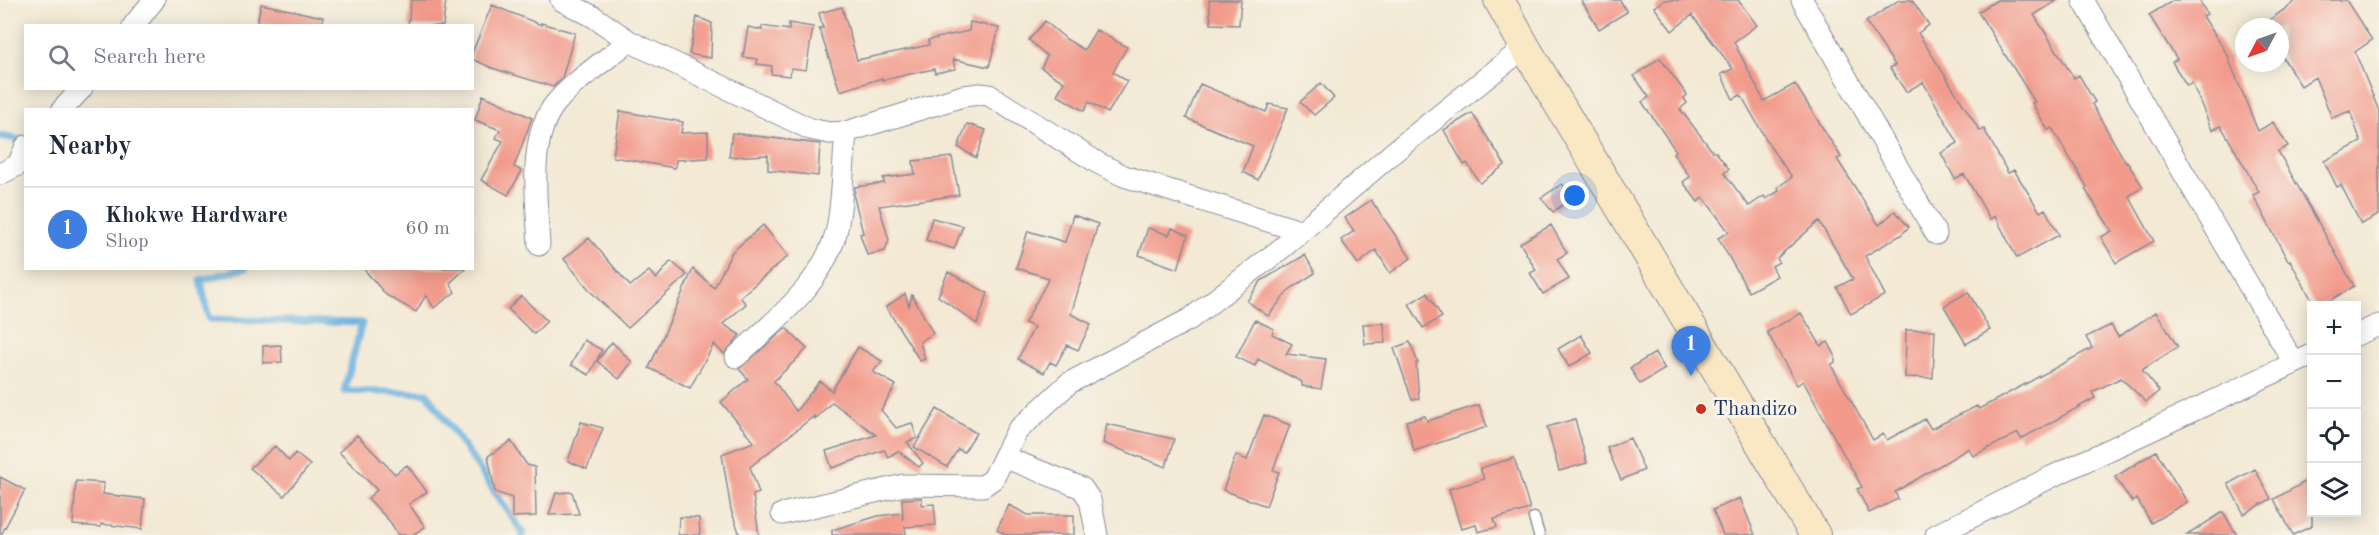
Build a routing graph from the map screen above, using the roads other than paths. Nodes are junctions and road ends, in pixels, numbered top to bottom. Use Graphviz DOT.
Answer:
graph roads {
  1 [pos="153,0"];
  2 [pos="561,0"];
  3 [pos="1499,0"];
  4 [pos="2083,0"];
  5 [pos="1804,1"];
  6 [pos="135,24"];
  7 [pos="629,41"];
  8 [pos="1525,47"];
  9 [pos="80,90"];
  10 [pos="64,108"];
  11 [pos="846,132"];
  12 [pos="24,151"];
  13 [pos="0,174"];
  14 [pos="1300,231"];
  15 [pos="1936,234"];
  16 [pos="539,245"];
  17 [pos="2379,325"];
  18 [pos="2361,333"];
  19 [pos="736,357"];
  20 [pos="2303,359"];
  21 [pos="1004,457"];
  22 [pos="782,513"];
  23 [pos="1534,518"];
  24 [pos="1097,535"];
  25 [pos="1539,535"];
  26 [pos="1815,535"];
  27 [pos="1936,535"];
  1 -- 6 [label="street"];
  2 -- 7 [label="street"];
  3 -- 8 [label="main road"];
  4 -- 20 [label="street"];
  5 -- 15 [label="street"];
  7 -- 11 [label="street"];
  7 -- 16 [label="street"];
  8 -- 14 [label="street"];
  8 -- 26 [label="main road"];
  9 -- 10 [label="street"];
  11 -- 14 [label="street"];
  11 -- 19 [label="street"];
  12 -- 13 [label="street"];
  14 -- 21 [label="street"];
  17 -- 18 [label="street"];
  20 -- 27 [label="street"];
  21 -- 22 [label="street"];
  21 -- 24 [label="street"];
  23 -- 25 [label="lane"];
}
